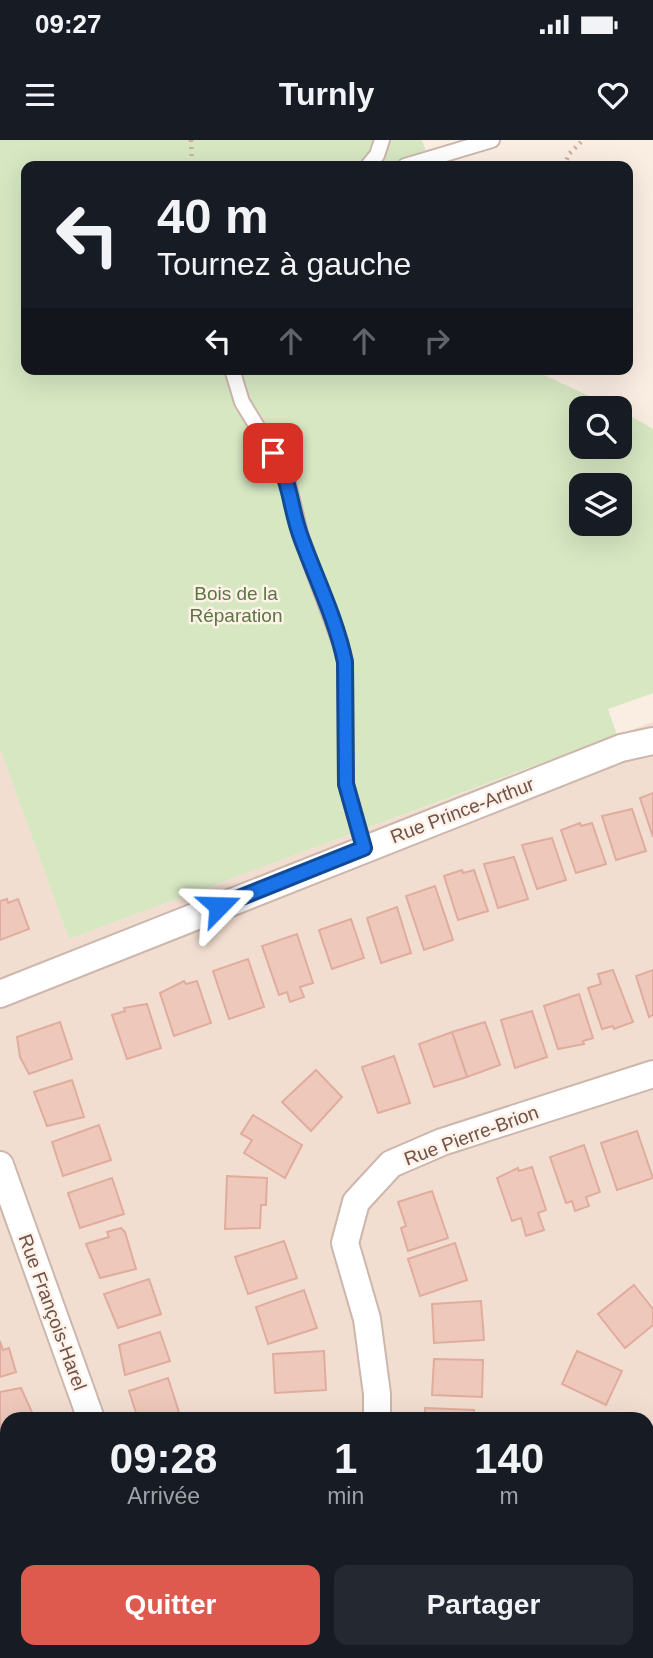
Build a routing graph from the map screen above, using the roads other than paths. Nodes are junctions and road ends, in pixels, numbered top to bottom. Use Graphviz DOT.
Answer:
graph roads {
  1 [pos="382,140"];
  2 [pos="492,140"];
  3 [pos="372,161"];
  4 [pos="422,161"];
  5 [pos="234,375"];
  6 [pos="653,741"];
  7 [pos="364,848"];
  8 [pos="0,994"];
  9 [pos="653,1074"];
  10 [pos="0,1165"];
  11 [pos="89,1412"];
  12 [pos="377,1412"];
  1 -- 3 [label="lane"];
  2 -- 4 [label="lane"];
  5 -- 7 [label="lane"];
  6 -- 7 [label="street, Rue Prince-Arthur"];
  7 -- 8 [label="street, Rue Prince-Arthur"];
  9 -- 12 [label="street, Rue Pierre-Brion"];
  10 -- 11 [label="street, Rue François-Harel"];
}
